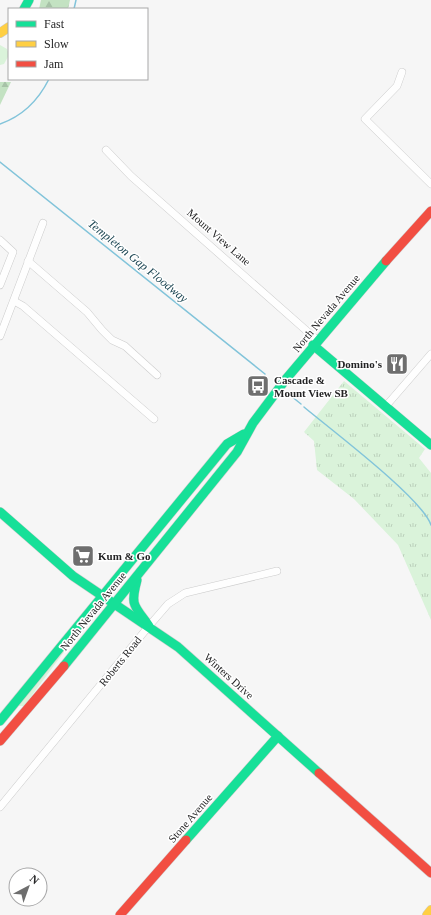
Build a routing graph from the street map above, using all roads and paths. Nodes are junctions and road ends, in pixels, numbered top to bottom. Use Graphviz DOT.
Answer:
graph roads {
  1 [pos="402,72"];
  2 [pos="106,150"];
  3 [pos="431,184"];
  4 [pos="431,211"];
  5 [pos="42,223"];
  6 [pos="0,240"];
  7 [pos="28,261"];
  8 [pos="0,284"];
  9 [pos="14,301"];
  10 [pos="0,336"];
  11 [pos="315,343"];
  12 [pos="431,354"];
  13 [pos="157,375"];
  14 [pos="386,406"];
  15 [pos="154,419"];
  16 [pos="244,434"];
  17 [pos="431,446"];
  18 [pos="0,512"];
  19 [pos="146,565"];
  20 [pos="277,571"];
  21 [pos="103,595"];
  22 [pos="114,603"];
  23 [pos="150,626"];
  24 [pos="0,721"];
  25 [pos="0,726"];
  26 [pos="8,732"];
  27 [pos="278,736"];
  28 [pos="0,742"];
  29 [pos="0,808"];
  30 [pos="431,873"];
  31 [pos="431,910"];
  32 [pos="120,915"];
  33 [pos="426,915"];
  1 -- 3 [label="street"];
  2 -- 11 [label="street, Mount View Lane"];
  4 -- 11 [label="main road, North Nevada Avenue"];
  5 -- 7 [label="street"];
  6 -- 8 [label="street"];
  7 -- 9 [label="street"];
  7 -- 13 [label="street"];
  9 -- 10 [label="street"];
  9 -- 15 [label="street"];
  11 -- 14 [label="main road, Mount View Lane"];
  11 -- 16 [label="main road, North Nevada Avenue"];
  12 -- 14 [label="street"];
  14 -- 17 [label="main road, Mount View Lane"];
  16 -- 19 [label="main road, North Nevada Avenue"];
  16 -- 21 [label="main road, North Nevada Avenue"];
  18 -- 21 [label="main road, Winters Drive"];
  19 -- 22 [label="main road, North Nevada Avenue"];
  19 -- 23 [label="main road"];
  20 -- 23 [label="street, Roberts Road"];
  21 -- 22 [label="main road, Winters Drive"];
  21 -- 24 [label="main road, North Nevada Avenue"];
  22 -- 23 [label="main road, Winters Drive"];
  22 -- 26 [label="main road, North Nevada Avenue"];
  23 -- 27 [label="main road, Winters Drive"];
  23 -- 29 [label="street, Roberts Road"];
  25 -- 26 [label="street"];
  26 -- 28 [label="main road, North Nevada Avenue"];
  27 -- 30 [label="main road, Winters Drive"];
  27 -- 32 [label="main road, Stone Avenue"];
  31 -- 33 [label="main road"];
}
